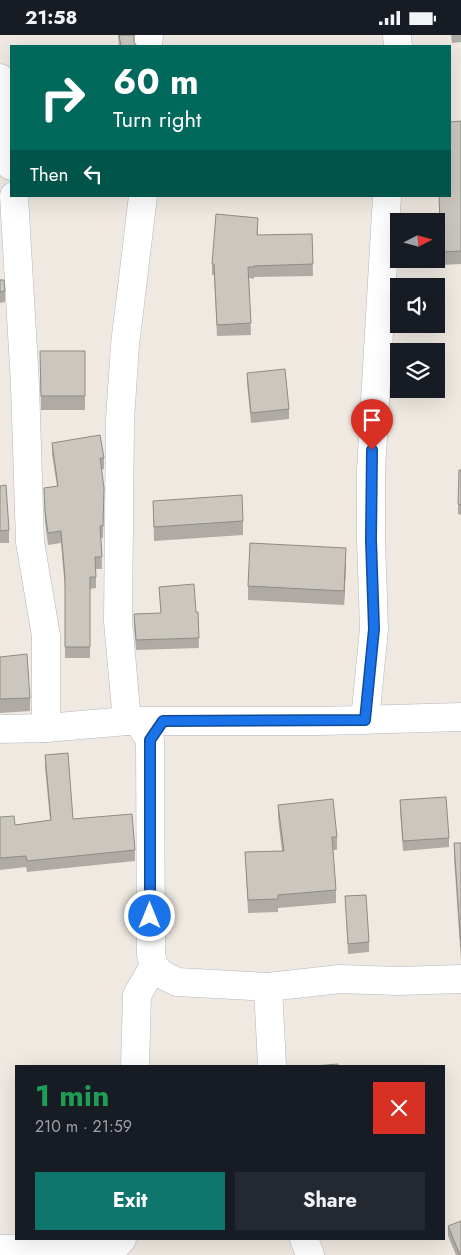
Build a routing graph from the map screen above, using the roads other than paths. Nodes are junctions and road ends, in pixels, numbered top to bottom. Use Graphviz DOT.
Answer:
graph roads {
  1 [pos="0,78"];
  2 [pos="10,158"];
  3 [pos="14,197"];
  4 [pos="143,197"];
  5 [pos="387,197"];
  6 [pos="461,717"];
  7 [pos="365,720"];
  8 [pos="145,726"];
  9 [pos="46,728"];
  10 [pos="0,729"];
  11 [pos="154,966"];
  12 [pos="461,979"];
  13 [pos="268,987"];
  14 [pos="135,1065"];
  15 [pos="272,1065"];
  16 [pos="121,1240"];
  17 [pos="304,1240"];
  18 [pos="0,1249"];
  19 [pos="310,1255"];
  1 -- 2 [label="street"];
  3 -- 9 [label="street"];
  4 -- 8 [label="street"];
  5 -- 7 [label="street"];
  6 -- 7 [label="street"];
  7 -- 8 [label="street"];
  8 -- 9 [label="street"];
  8 -- 11 [label="street"];
  9 -- 10 [label="street"];
  11 -- 13 [label="street"];
  11 -- 14 [label="street"];
  12 -- 13 [label="street"];
  13 -- 15 [label="street"];
  16 -- 18 [label="street"];
  17 -- 19 [label="street"];
}
